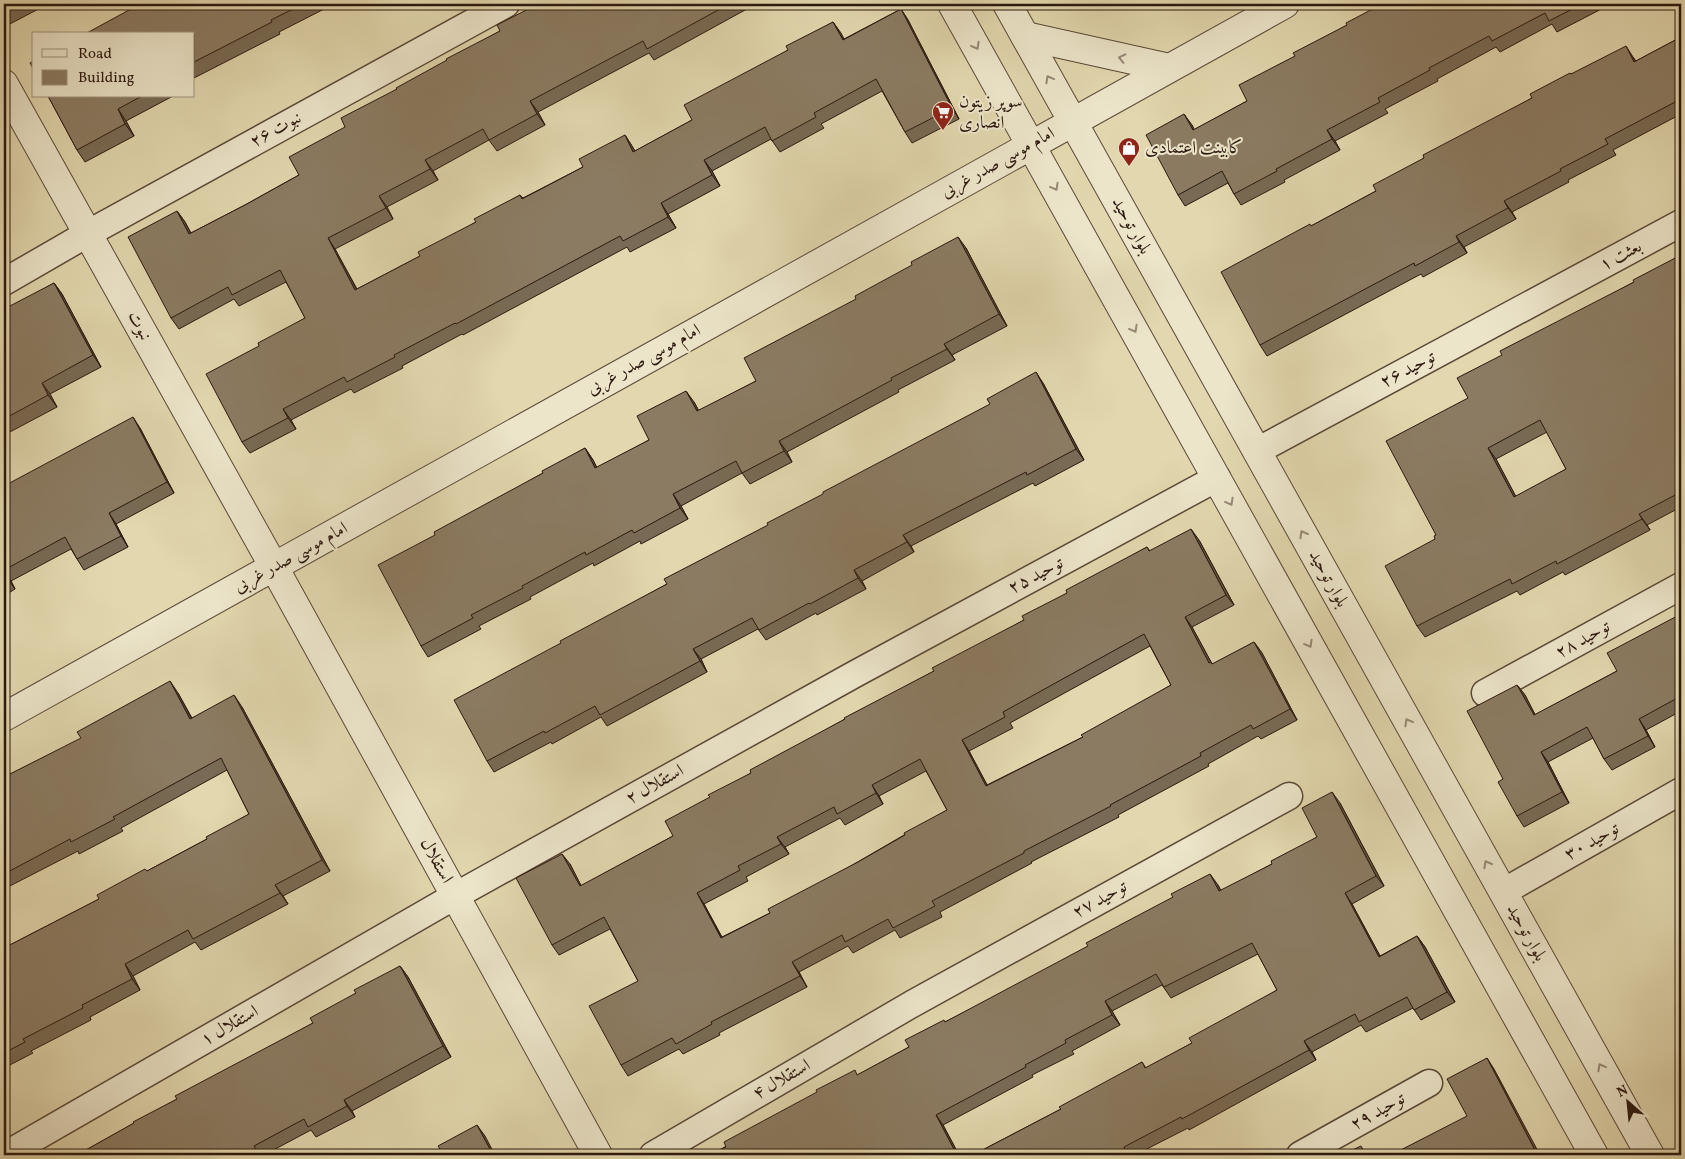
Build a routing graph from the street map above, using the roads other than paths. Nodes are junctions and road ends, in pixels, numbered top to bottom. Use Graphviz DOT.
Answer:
graph roads {
  1 [pos="506,4"];
  2 [pos="952,4"];
  3 [pos="1006,4"];
  4 [pos="1285,4"];
  5 [pos="1024,36"];
  6 [pos="1169,68"];
  7 [pos="4,84"];
  8 [pos="1072,122"];
  9 [pos="1032,145"];
  10 [pos="1681,223"];
  11 [pos="87,234"];
  12 [pos="4,282"];
  13 [pos="1560,289"];
  14 [pos="1257,451"];
  15 [pos="1218,478"];
  16 [pos="274,567"];
  17 [pos="1681,586"];
  18 [pos="854,674"];
  19 [pos="1485,693"];
  20 [pos="4,717"];
  21 [pos="1681,791"];
  22 [pos="1289,796"];
  23 [pos="1503,892"];
  24 [pos="455,896"];
  25 [pos="912,1004"];
  26 [pos="1429,1083"];
  27 [pos="5,1155"];
  28 [pos="598,1155"];
  29 [pos="653,1155"];
  30 [pos="1300,1155"];
  31 [pos="1594,1155"];
  32 [pos="1650,1155"];
  1 -- 11 [label="street, نبوت ۲۶"];
  2 -- 9 [label="street, one-way"];
  3 -- 5 [label="street, بلوار توحید"];
  4 -- 6 [label="street, امام موسی صدر غربی"];
  6 -- 5 [label="street, one-way"];
  8 -- 5 [label="street, بلوار توحید, one-way"];
  6 -- 8 [label="street, امام موسی صدر غربی"];
  7 -- 11 [label="street, نبوت"];
  8 -- 9 [label="street, امام موسی صدر غربی"];
  8 -- 14 [label="street, بلوار توحید"];
  9 -- 15 [label="street, one-way"];
  9 -- 16 [label="street, امام موسی صدر غربی"];
  10 -- 13 [label="street, بعثت ۱"];
  11 -- 12 [label="street, نبوت ۲۶"];
  11 -- 16 [label="street, نبوت"];
  13 -- 14 [label="street, توحید ۲۶"];
  23 -- 14 [label="street, بلوار توحید, one-way"];
  15 -- 18 [label="street, توحید ۲۵"];
  15 -- 31 [label="street, one-way"];
  16 -- 20 [label="street, امام موسی صدر غربی"];
  16 -- 24 [label="street, استقلال"];
  17 -- 19 [label="street, توحید ۲۸"];
  18 -- 24 [label="street, استقلال ۲"];
  21 -- 23 [label="street, توحید ۳۰"];
  22 -- 25 [label="street, توحید ۲۷"];
  32 -- 23 [label="street, بلوار توحید, one-way"];
  24 -- 27 [label="street, استقلال ۱"];
  24 -- 28 [label="street, استقلال"];
  25 -- 29 [label="street, استقلال ۴"];
  26 -- 30 [label="street, توحید ۲۹"];
}
